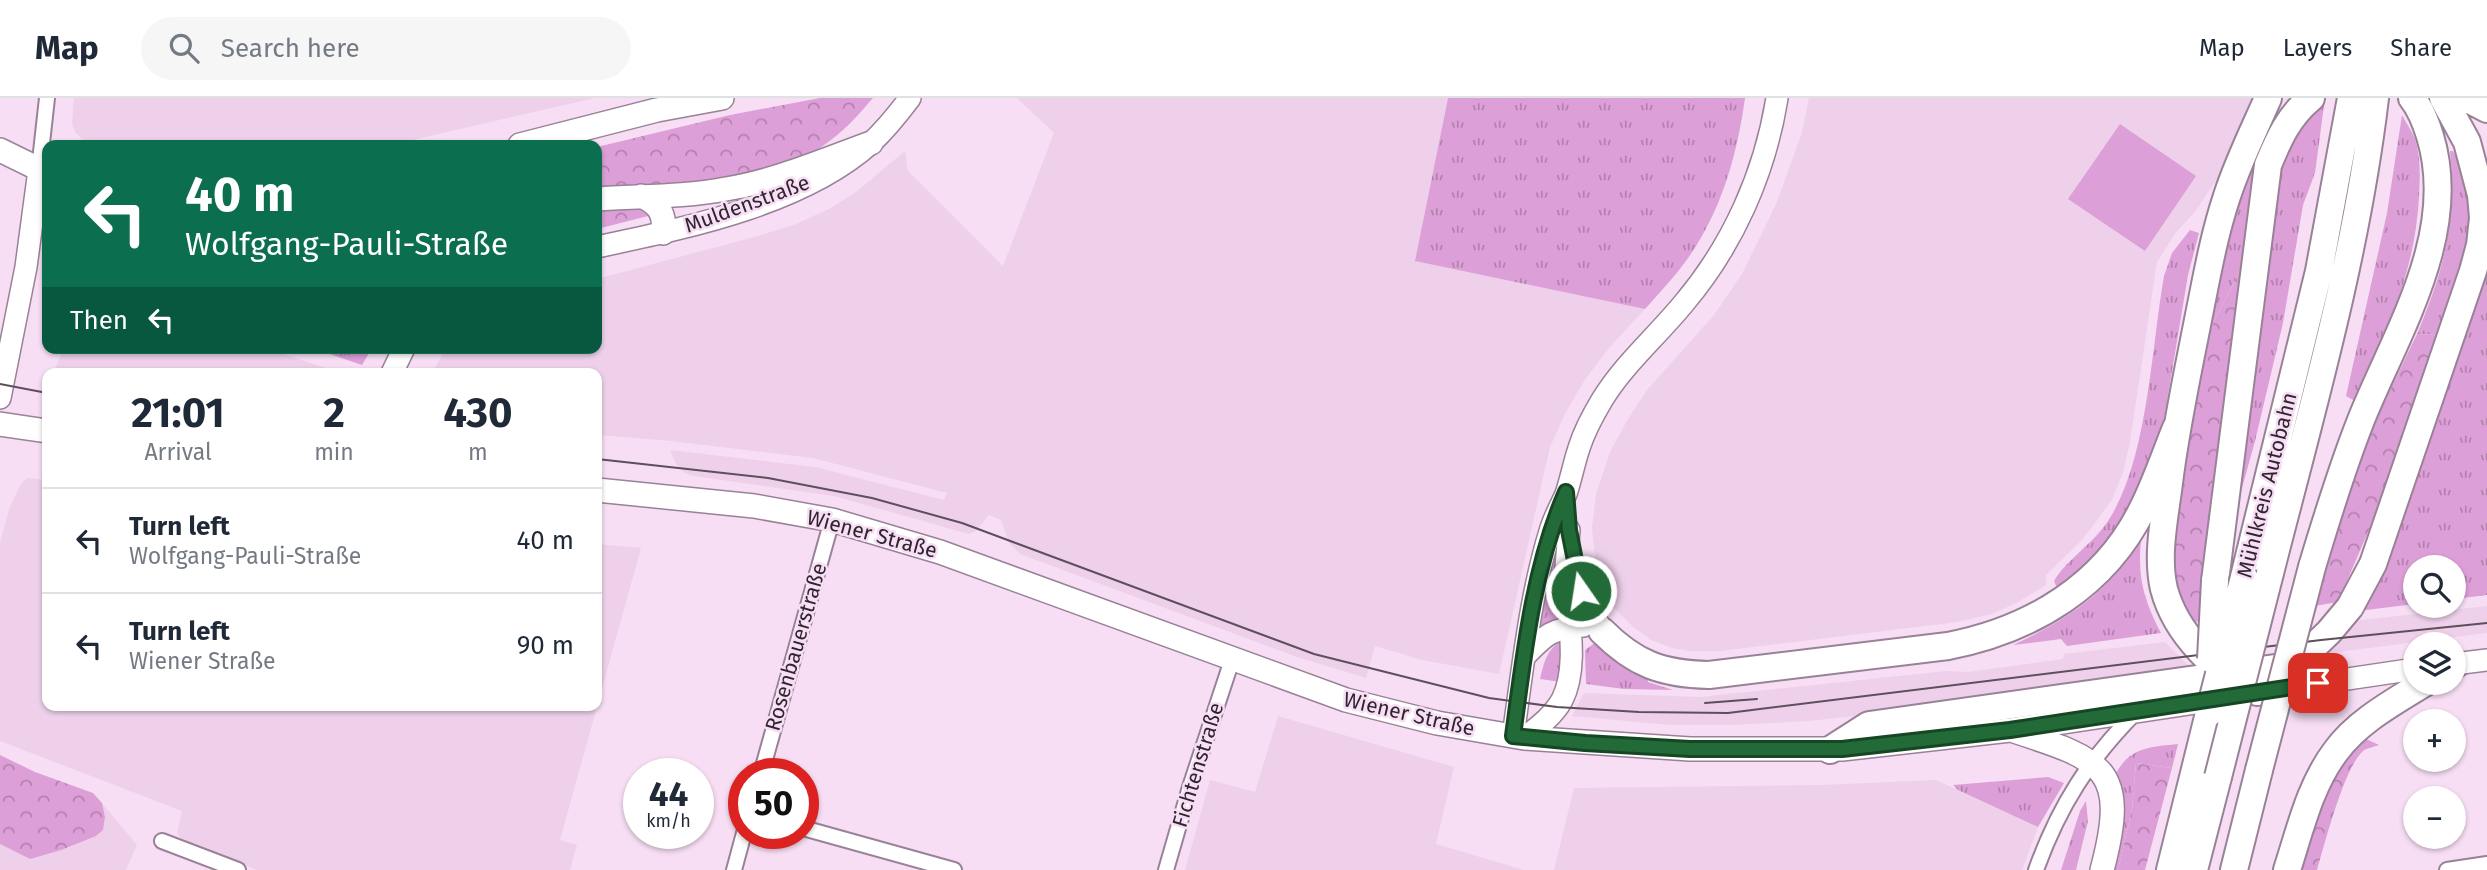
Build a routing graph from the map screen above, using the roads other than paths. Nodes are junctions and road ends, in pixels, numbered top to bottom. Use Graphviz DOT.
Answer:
graph roads {
  1 [pos="47,98"];
  2 [pos="693,98"];
  3 [pos="722,98"];
  4 [pos="910,98"];
  5 [pos="1777,98"];
  6 [pos="2268,98"];
  7 [pos="2311,98"];
  8 [pos="2351,98"];
  9 [pos="2375,98"];
  10 [pos="2412,98"];
  11 [pos="2444,98"];
  12 [pos="2466,98"];
  13 [pos="2487,109"];
  14 [pos="657,110"];
  15 [pos="45,140"];
  16 [pos="540,140"];
  17 [pos="871,143"];
  18 [pos="0,150"];
  19 [pos="2476,157"];
  20 [pos="2353,165"];
  21 [pos="42,171"];
  22 [pos="42,177"];
  23 [pos="641,196"];
  24 [pos="602,199"];
  25 [pos="663,233"];
  26 [pos="602,246"];
  27 [pos="0,398"];
  28 [pos="0,424"];
  29 [pos="2176,428"];
  30 [pos="42,430"];
  31 [pos="602,491"];
  32 [pos="1566,492"];
  33 [pos="832,520"];
  34 [pos="1569,530"];
  35 [pos="1569,627"];
  36 [pos="1602,631"];
  37 [pos="1524,657"];
  38 [pos="2303,658"];
  39 [pos="1232,660"];
  40 [pos="2487,660"];
  41 [pos="2466,663"];
  42 [pos="2403,671"];
  43 [pos="2224,674"];
  44 [pos="2262,692"];
  45 [pos="2406,695"];
  46 [pos="2137,710"];
  47 [pos="2209,713"];
  48 [pos="2010,730"];
  49 [pos="1519,737"];
  50 [pos="1830,750"];
  51 [pos="765,758"];
  52 [pos="2091,762"];
  53 [pos="2205,780"];
  54 [pos="819,832"];
  55 [pos="162,841"];
  56 [pos="740,849"];
  57 [pos="2487,864"];
  58 [pos="237,870"];
  59 [pos="734,870"];
  60 [pos="954,870"];
  61 [pos="1166,870"];
  62 [pos="2036,870"];
  63 [pos="2102,870"];
  64 [pos="2170,870"];
  65 [pos="2194,870"];
  66 [pos="2234,870"];
  67 [pos="2287,870"];
  68 [pos="2447,870"];
  1 -- 15 [label="street"];
  2 -- 14 [label="main road"];
  3 -- 14 [label="main road"];
  4 -- 17 [label="main road, Muldenstraße"];
  5 -- 32 [label="main road"];
  6 -- 29 [label="highway"];
  7 -- 47 [label="highway, bridge"];
  8 -- 20 [label="highway, Mühlkreis Autobahn"];
  9 -- 20 [label="highway, Mühlkreis Autobahn"];
  10 -- 66 [label="highway, bridge"];
  11 -- 19 [label="highway"];
  12 -- 13 [label="highway"];
  14 -- 16 [label="main road"];
  17 -- 23 [label="main road"];
  17 -- 25 [label="main road, Muldenstraße"];
  18 -- 21 [label="main road"];
  19 -- 38 [label="highway"];
  20 -- 47 [label="highway, Mühlkreis Autobahn, bridge"];
  20 -- 53 [label="highway, Mühlkreis Autobahn, bridge"];
  22 -- 27 [label="main road"];
  23 -- 24 [label="main road"];
  23 -- 25 [label="main road"];
  25 -- 26 [label="main road, Muldenstraße"];
  28 -- 30 [label="main road"];
  29 -- 36 [label="highway"];
  29 -- 43 [label="highway"];
  31 -- 33 [label="main road, Wiener Straße"];
  32 -- 34 [label="main road"];
  32 -- 37 [label="main road"];
  33 -- 39 [label="main road, Wiener Straße"];
  33 -- 51 [label="street, Rosenbauerstraße"];
  34 -- 35 [label="main road"];
  34 -- 36 [label="main road"];
  35 -- 36 [label="main road"];
  35 -- 37 [label="main road"];
  35 -- 49 [label="main road"];
  37 -- 49 [label="main road"];
  38 -- 43 [label="highway"];
  38 -- 44 [label="highway"];
  39 -- 49 [label="main road, Wiener Straße"];
  39 -- 61 [label="street, Fichtenstraße"];
  40 -- 41 [label="main road"];
  42 -- 44 [label="main road, Wiener Straße"];
  43 -- 44 [label="highway"];
  43 -- 50 [label="highway"];
  44 -- 46 [label="main road, Wiener Straße"];
  45 -- 67 [label="highway"];
  46 -- 48 [label="main road, Wiener Straße"];
  46 -- 52 [label="street"];
  47 -- 53 [label="highway, Mühlkreis Autobahn"];
  48 -- 50 [label="main road, Wiener Straße"];
  48 -- 52 [label="main road"];
  49 -- 50 [label="main road, Wiener Straße"];
  52 -- 62 [label="street"];
  52 -- 63 [label="main road"];
  53 -- 64 [label="highway, Mühlkreis Autobahn"];
  53 -- 65 [label="highway, Mühlkreis Autobahn"];
  54 -- 60 [label="street"];
  55 -- 58 [label="street"];
  56 -- 59 [label="street"];
  57 -- 68 [label="street"];
}
